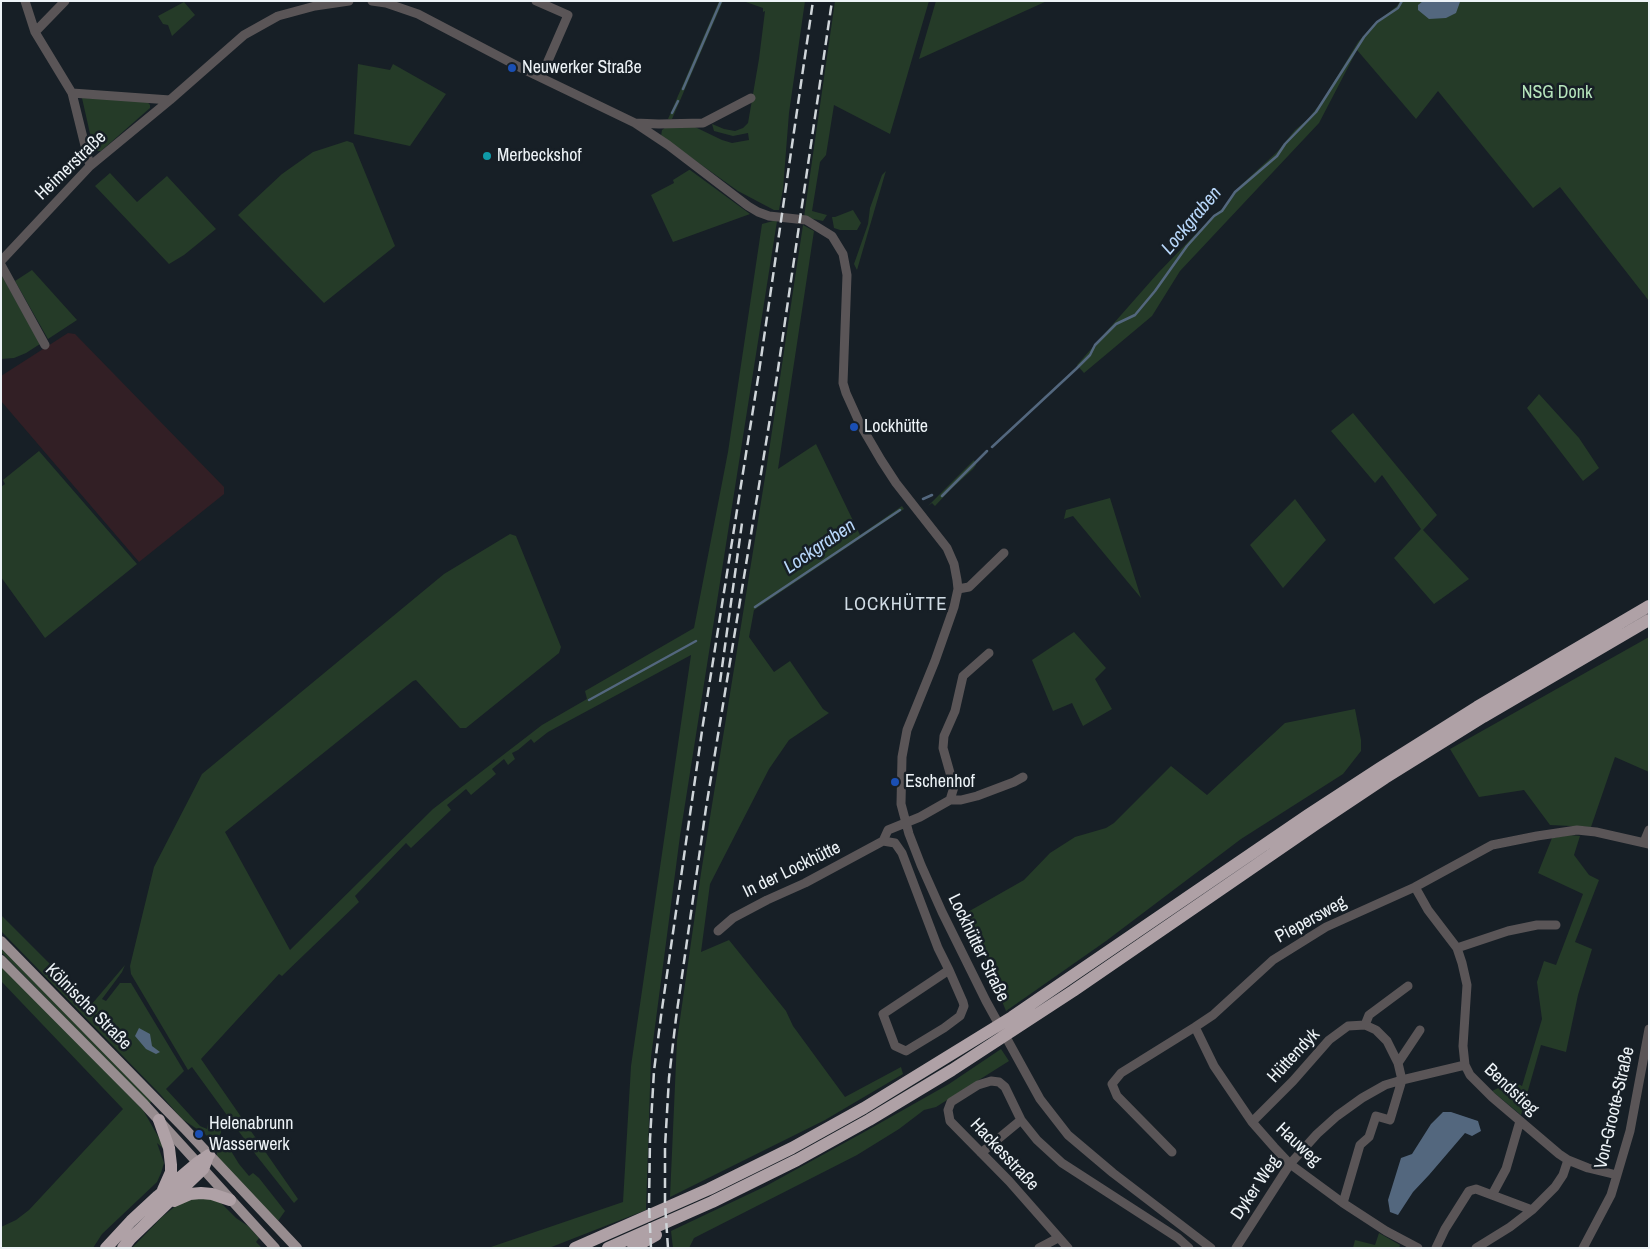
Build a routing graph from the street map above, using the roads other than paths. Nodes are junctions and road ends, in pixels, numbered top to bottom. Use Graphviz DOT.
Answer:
graph roads {
  1 [pos="24,1"];
  2 [pos="65,1"];
  3 [pos="349,1"];
  4 [pos="372,1"];
  5 [pos="536,1"];
  6 [pos="35,32"];
  7 [pos="541,77"];
  8 [pos="72,93"];
  9 [pos="751,98"];
  10 [pos="170,100"];
  11 [pos="635,123"];
  12 [pos="90,166"];
  13 [pos="1,263"];
  14 [pos="45,345"];
  15 [pos="1004,553"];
  16 [pos="958,589"];
  17 [pos="1649,606"];
  18 [pos="1649,620"];
  19 [pos="989,653"];
  20 [pos="1023,777"];
  21 [pos="950,800"];
  22 [pos="906,824"];
  23 [pos="1649,830"];
  24 [pos="883,841"];
  25 [pos="1646,843"];
  26 [pos="1414,888"];
  27 [pos="1556,926"];
  28 [pos="718,931"];
  29 [pos="1,941"];
  30 [pos="1457,948"];
  31 [pos="1,960"];
  32 [pos="949,970"];
  33 [pos="1408,986"];
  34 [pos="1365,1025"];
  35 [pos="1195,1028"];
  36 [pos="1649,1029"];
  37 [pos="1420,1030"];
  38 [pos="1398,1063"];
  39 [pos="1465,1065"];
  40 [pos="1402,1080"];
  41 [pos="159,1120"];
  42 [pos="1021,1120"];
  43 [pos="1520,1121"];
  44 [pos="1252,1122"];
  45 [pos="1172,1152"];
  46 [pos="981,1153"];
  47 [pos="209,1155"];
  48 [pos="1568,1160"];
  49 [pos="1290,1164"];
  50 [pos="200,1166"];
  51 [pos="1617,1176"];
  52 [pos="1492,1195"];
  53 [pos="230,1200"];
  54 [pos="162,1201"];
  55 [pos="712,1202"];
  56 [pos="1343,1203"];
  57 [pos="1532,1210"];
  58 [pos="1058,1238"];
  59 [pos="1209,1247"];
  60 [pos="106,1248"];
  61 [pos="123,1248"];
  62 [pos="274,1248"];
  63 [pos="297,1248"];
  64 [pos="575,1248"];
  65 [pos="608,1248"];
  66 [pos="633,1248"];
  67 [pos="1039,1248"];
  68 [pos="1068,1248"];
  69 [pos="1189,1248"];
  70 [pos="1236,1248"];
  71 [pos="1418,1248"];
  72 [pos="1436,1248"];
  73 [pos="1476,1248"];
  74 [pos="1583,1248"];
  1 -- 6 [label="street"];
  2 -- 6 [label="street"];
  3 -- 10 [label="street"];
  4 -- 7 [label="street"];
  5 -- 7 [label="street"];
  6 -- 8 [label="street"];
  7 -- 11 [label="street"];
  8 -- 10 [label="street"];
  8 -- 12 [label="street"];
  9 -- 11 [label="street"];
  10 -- 12 [label="street, Heimerstraße"];
  11 -- 16 [label="street, Lockhütter Straße"];
  12 -- 13 [label="street, Heimerstraße"];
  13 -- 14 [label="street, Heimerstraße"];
  15 -- 16 [label="street"];
  16 -- 22 [label="street, Lockhütter Straße"];
  17 -- 64 [label="highway"];
  18 -- 55 [label="highway"];
  19 -- 21 [label="street"];
  20 -- 21 [label="street"];
  21 -- 22 [label="street, In der Lockhütte"];
  22 -- 24 [label="street, In der Lockhütte"];
  22 -- 59 [label="street, Lockhütter Straße"];
  23 -- 25 [label="street, Piepersweg"];
  24 -- 28 [label="street, In der Lockhütte"];
  24 -- 32 [label="street"];
  25 -- 26 [label="street, Piepersweg"];
  26 -- 30 [label="street, Bendstieg"];
  26 -- 35 [label="street, Piepersweg"];
  27 -- 30 [label="street"];
  29 -- 47 [label="main road, Kölnische Straße"];
  30 -- 39 [label="street, Bendstieg"];
  31 -- 41 [label="main road, Kölnische Straße"];
  32 -- 32 [label="street"];
  33 -- 34 [label="street"];
  34 -- 38 [label="street"];
  34 -- 44 [label="street, Hüttendyk"];
  35 -- 44 [label="street, Hauweg"];
  35 -- 45 [label="street, Piepersweg"];
  36 -- 51 [label="street, Von-Groote-Straße"];
  37 -- 38 [label="street"];
  38 -- 40 [label="street"];
  39 -- 40 [label="street, Dyker Weg"];
  39 -- 43 [label="street, Bendstieg"];
  40 -- 49 [label="street, Dyker Weg"];
  40 -- 56 [label="street"];
  41 -- 50 [label="main road, Kölnische Straße"];
  41 -- 54 [label="highway"];
  42 -- 46 [label="street"];
  42 -- 46 [label="street, Hackesstraße"];
  42 -- 69 [label="street"];
  43 -- 48 [label="street, Bendstieg"];
  43 -- 52 [label="street"];
  44 -- 49 [label="street, Hauweg"];
  46 -- 58 [label="street, Hackesstraße"];
  47 -- 50 [label="highway"];
  47 -- 63 [label="main road, Kölnische Straße"];
  48 -- 51 [label="street, Bendstieg"];
  48 -- 57 [label="street"];
  49 -- 56 [label="street, Hauweg"];
  49 -- 70 [label="street, Dyker Weg"];
  50 -- 53 [label="main road, Kölnische Straße"];
  50 -- 54 [label="highway"];
  51 -- 74 [label="street, Von-Groote-Straße"];
  52 -- 57 [label="street"];
  52 -- 72 [label="street"];
  53 -- 54 [label="highway"];
  53 -- 62 [label="main road, Kölnische Straße"];
  54 -- 60 [label="highway"];
  54 -- 61 [label="highway"];
  55 -- 65 [label="highway"];
  55 -- 66 [label="highway"];
  56 -- 71 [label="street, Hauweg"];
  57 -- 73 [label="street"];
  58 -- 67 [label="street"];
  58 -- 68 [label="street, Hackesstraße"];
}
